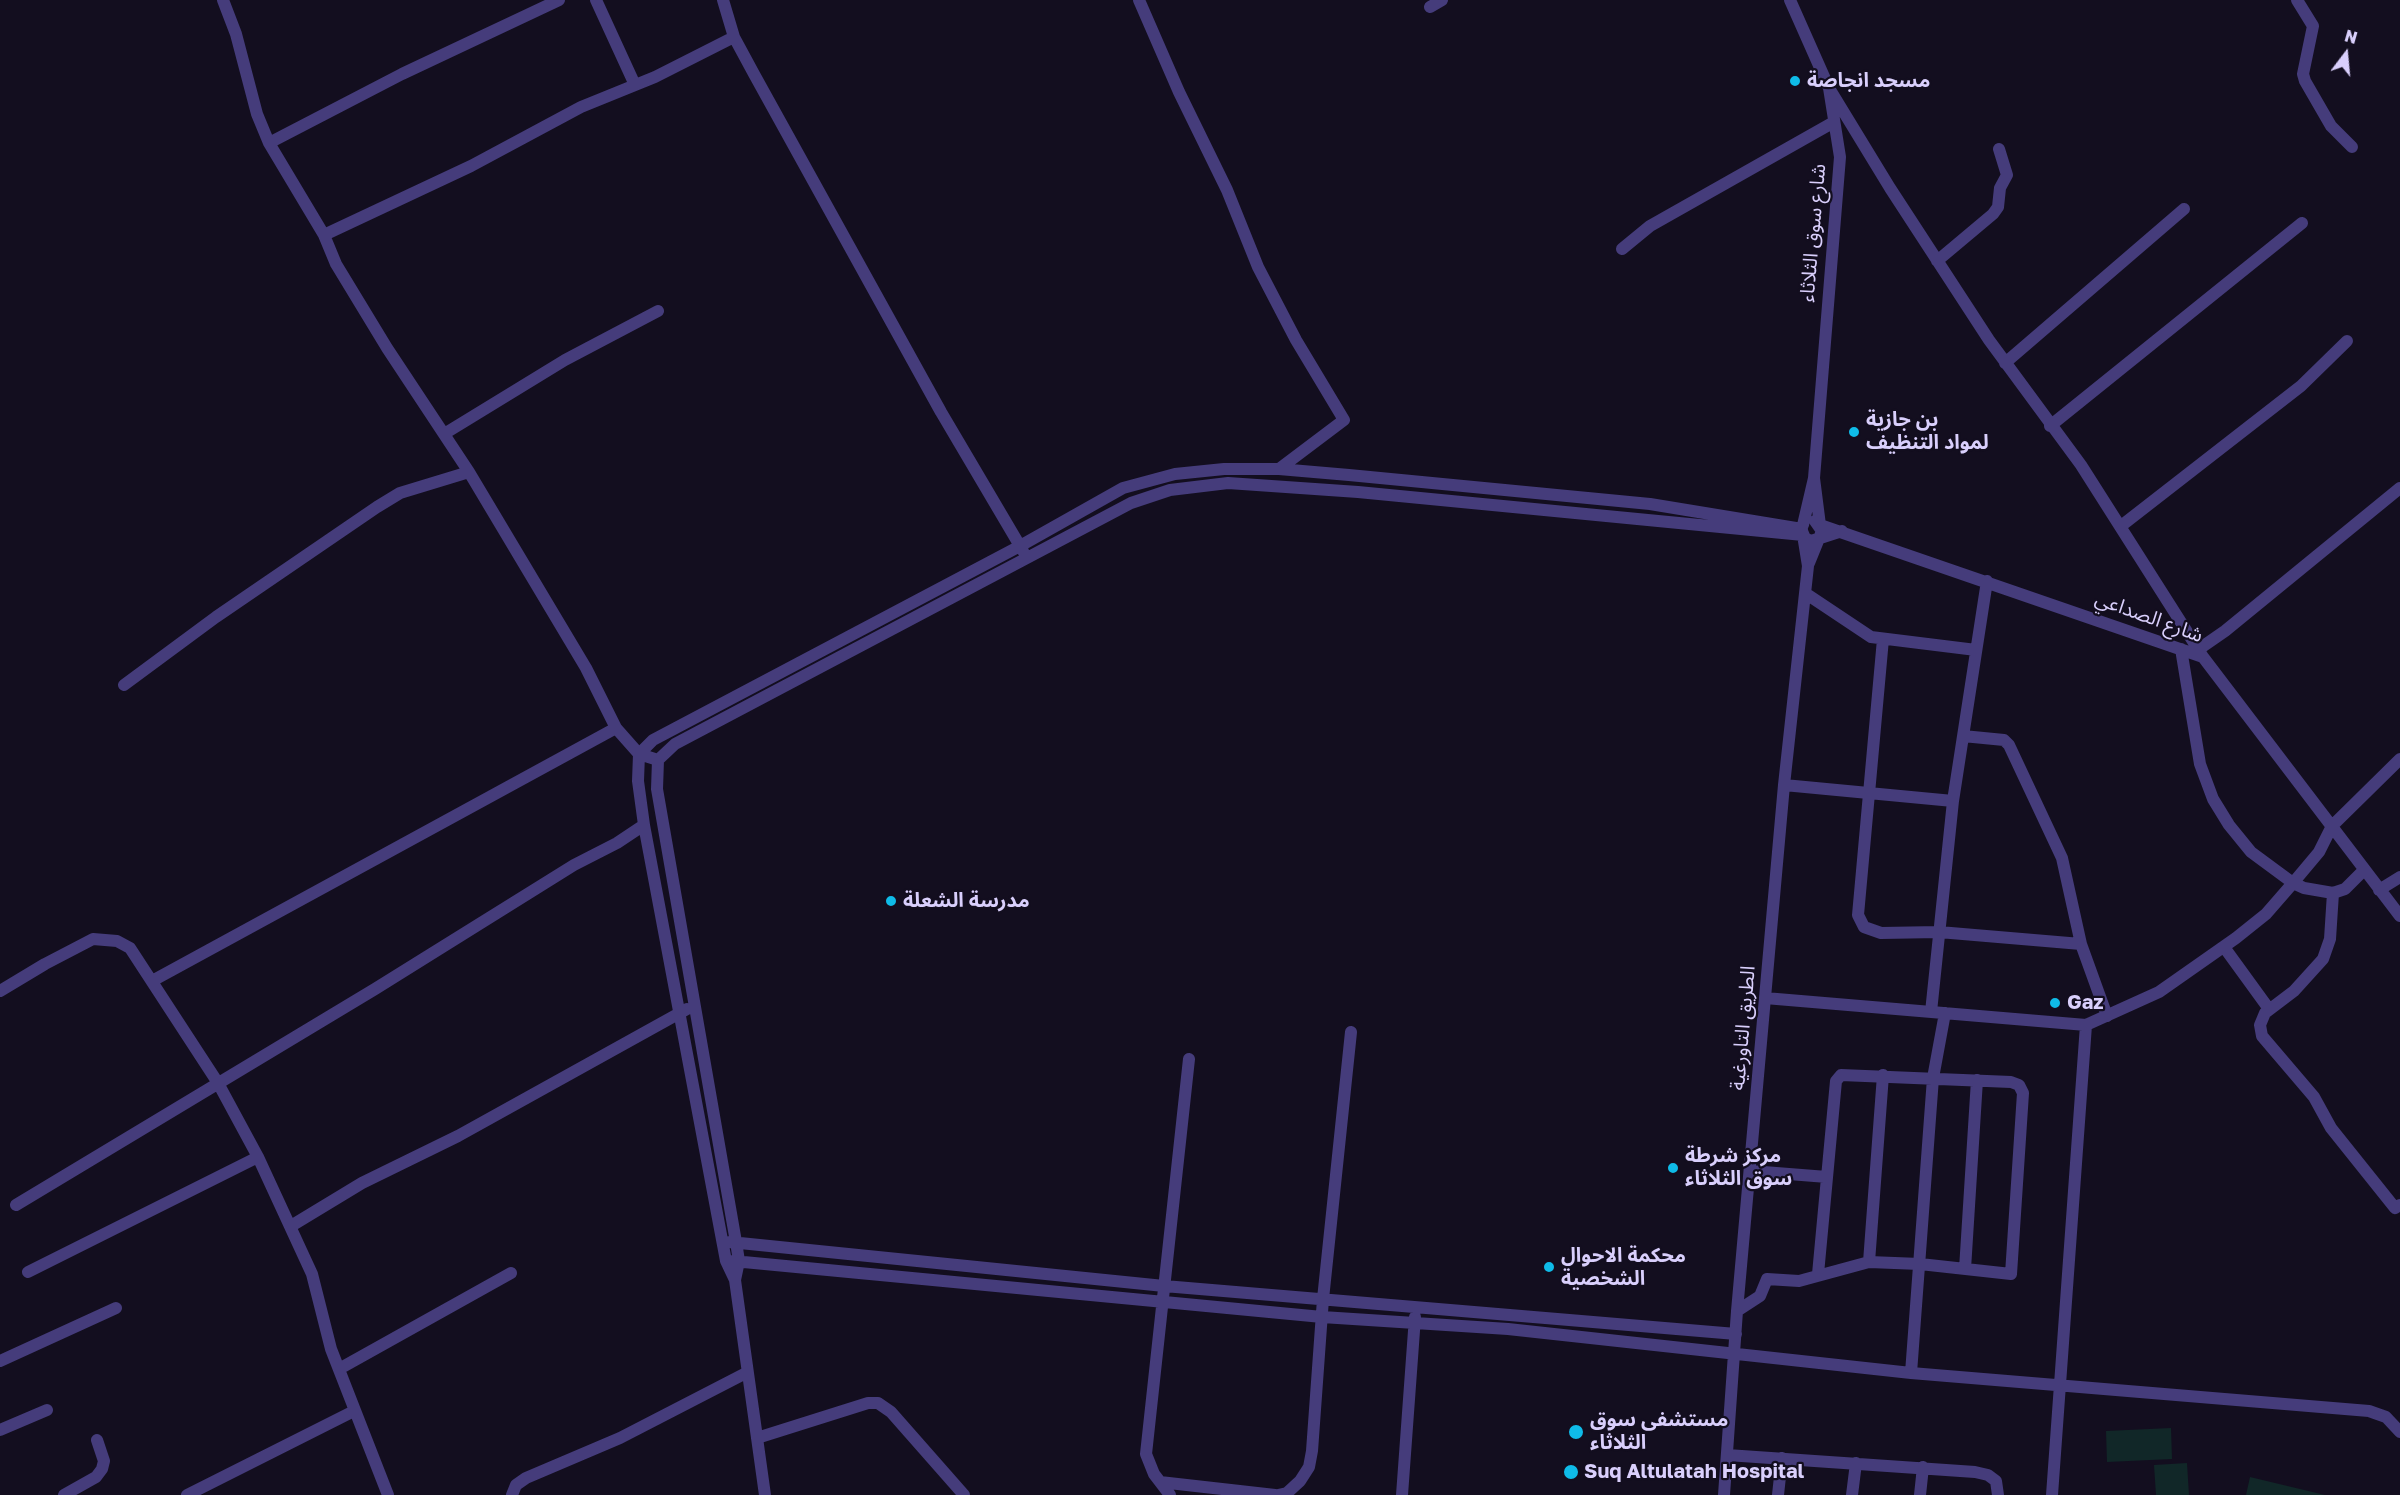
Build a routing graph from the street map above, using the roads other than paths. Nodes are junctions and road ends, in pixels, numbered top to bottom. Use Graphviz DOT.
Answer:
graph roads {
  1 [pos="222,0"];
  2 [pos="559,0"];
  3 [pos="596,0"];
  4 [pos="723,0"];
  5 [pos="1139,0"];
  6 [pos="1442,0"];
  7 [pos="1790,0"];
  8 [pos="2297,0"];
  9 [pos="1430,7"];
  10 [pos="734,37"];
  11 [pos="635,85"];
  12 [pos="1828,88"];
  13 [pos="1834,122"];
  14 [pos="269,143"];
  15 [pos="2352,147"];
  16 [pos="1999,149"];
  17 [pos="2184,210"];
  18 [pos="2302,223"];
  19 [pos="324,235"];
  20 [pos="1622,249"];
  21 [pos="1937,261"];
  22 [pos="658,311"];
  23 [pos="2347,341"];
  24 [pos="2005,363"];
  25 [pos="2050,426"];
  26 [pos="444,434"];
  27 [pos="1279,469"];
  28 [pos="469,472"];
  29 [pos="1814,478"];
  30 [pos="1486,487"];
  31 [pos="2400,488"];
  32 [pos="1486,505"];
  33 [pos="1820,525"];
  34 [pos="2121,526"];
  35 [pos="1802,530"];
  36 [pos="1842,531"];
  37 [pos="1817,539"];
  38 [pos="1020,546"];
  39 [pos="1029,558"];
  40 [pos="1808,566"];
  41 [pos="1987,581"];
  42 [pos="1805,593"];
  43 [pos="1883,639"];
  44 [pos="822,650"];
  45 [pos="1976,650"];
  46 [pos="2181,650"];
  47 [pos="2201,653"];
  48 [pos="829,662"];
  49 [pos="124,685"];
  50 [pos="616,728"];
  51 [pos="1963,736"];
  52 [pos="639,754"];
  53 [pos="658,759"];
  54 [pos="2400,759"];
  55 [pos="1784,785"];
  56 [pos="1870,793"];
  57 [pos="1953,801"];
  58 [pos="644,825"];
  59 [pos="2332,826"];
  60 [pos="2364,870"];
  61 [pos="2400,877"];
  62 [pos="2292,882"];
  63 [pos="2379,890"];
  64 [pos="2333,894"];
  65 [pos="2400,916"];
  66 [pos="1938,932"];
  67 [pos="2081,944"];
  68 [pos="2224,946"];
  69 [pos="152,981"];
  70 [pos="0,991"];
  71 [pos="1765,998"];
  72 [pos="694,1006"];
  73 [pos="2269,1009"];
  74 [pos="680,1012"];
  75 [pos="1931,1012"];
  76 [pos="1945,1013"];
  77 [pos="2107,1016"];
  78 [pos="2086,1025"];
  79 [pos="1350,1032"];
  80 [pos="1189,1059"];
  81 [pos="1883,1075"];
  82 [pos="1933,1078"];
  83 [pos="1977,1080"];
  84 [pos="218,1083"];
  85 [pos="258,1157"];
  86 [pos="1751,1171"];
  87 [pos="1827,1177"];
  88 [pos="16,1205"];
  89 [pos="2400,1205"];
  90 [pos="291,1226"];
  91 [pos="722,1242"];
  92 [pos="736,1242"];
  93 [pos="726,1261"];
  94 [pos="739,1261"];
  95 [pos="1869,1262"];
  96 [pos="1920,1264"];
  97 [pos="1965,1269"];
  98 [pos="27,1272"];
  99 [pos="512,1273"];
  100 [pos="1818,1274"];
  101 [pos="735,1280"];
  102 [pos="1164,1286"];
  103 [pos="1323,1299"];
  104 [pos="1162,1302"];
  105 [pos="116,1308"];
  106 [pos="1416,1308"];
  107 [pos="1737,1311"];
  108 [pos="1322,1317"];
  109 [pos="1415,1324"];
  110 [pos="1736,1334"];
  111 [pos="1735,1353"];
  112 [pos="0,1361"];
  113 [pos="339,1369"];
  114 [pos="746,1373"];
  115 [pos="1911,1373"];
  116 [pos="2060,1387"];
  117 [pos="47,1410"];
  118 [pos="354,1411"];
  119 [pos="0,1430"];
  120 [pos="2400,1432"];
  121 [pos="757,1438"];
  122 [pos="97,1440"];
  123 [pos="1727,1455"];
  124 [pos="1782,1458"];
  125 [pos="1856,1463"];
  126 [pos="1923,1467"];
  127 [pos="1160,1482"];
  128 [pos="64,1495"];
  129 [pos="187,1495"];
  130 [pos="388,1495"];
  131 [pos="512,1495"];
  132 [pos="765,1495"];
  133 [pos="964,1495"];
  134 [pos="1170,1495"];
  135 [pos="1277,1495"];
  136 [pos="1402,1495"];
  137 [pos="1724,1495"];
  138 [pos="1778,1495"];
  139 [pos="1852,1495"];
  140 [pos="1920,1495"];
  141 [pos="1998,1495"];
  142 [pos="2052,1495"];
  1 -- 14 [label="street"];
  2 -- 14 [label="street"];
  3 -- 11 [label="street"];
  4 -- 10 [label="street"];
  5 -- 27 [label="street"];
  6 -- 9 [label="street"];
  7 -- 12 [label="street, شارع سوق الثلاثاء"];
  8 -- 15 [label="street"];
  10 -- 11 [label="street"];
  10 -- 38 [label="street"];
  11 -- 19 [label="street"];
  12 -- 13 [label="street, شارع سوق الثلاثاء"];
  12 -- 21 [label="street"];
  13 -- 20 [label="street"];
  13 -- 29 [label="street, شارع سوق الثلاثاء"];
  14 -- 19 [label="street"];
  16 -- 21 [label="street"];
  17 -- 24 [label="street"];
  18 -- 25 [label="street"];
  19 -- 26 [label="street"];
  21 -- 24 [label="street"];
  22 -- 26 [label="street"];
  23 -- 34 [label="street"];
  24 -- 25 [label="street"];
  25 -- 34 [label="street"];
  26 -- 28 [label="street"];
  27 -- 30 [label="street"];
  27 -- 38 [label="street"];
  28 -- 49 [label="street"];
  28 -- 50 [label="street"];
  29 -- 33 [label="street"];
  29 -- 35 [label="street"];
  30 -- 32 [label="street"];
  30 -- 35 [label="street"];
  31 -- 47 [label="street"];
  32 -- 35 [label="street"];
  32 -- 39 [label="street"];
  33 -- 35 [label="street"];
  33 -- 36 [label="street, شارع الصداعي"];
  33 -- 37 [label="street"];
  34 -- 47 [label="street"];
  35 -- 37 [label="street"];
  35 -- 40 [label="street"];
  36 -- 37 [label="street"];
  36 -- 41 [label="street, شارع الصداعي"];
  37 -- 40 [label="street"];
  38 -- 39 [label="street"];
  38 -- 44 [label="street"];
  39 -- 48 [label="street"];
  40 -- 42 [label="street, الطريق التاورغية"];
  41 -- 45 [label="street"];
  41 -- 46 [label="street, شارع الصداعي"];
  42 -- 43 [label="street"];
  42 -- 55 [label="street, الطريق التاورغية"];
  43 -- 45 [label="street"];
  43 -- 56 [label="street"];
  44 -- 48 [label="street"];
  44 -- 52 [label="street"];
  45 -- 51 [label="street"];
  46 -- 47 [label="street, شارع الصداعي"];
  46 -- 62 [label="street"];
  47 -- 59 [label="street, شارع الصداعي"];
  48 -- 53 [label="street"];
  50 -- 52 [label="street"];
  50 -- 69 [label="street"];
  51 -- 57 [label="street"];
  51 -- 67 [label="street"];
  52 -- 53 [label="street"];
  52 -- 58 [label="street"];
  53 -- 72 [label="street"];
  54 -- 59 [label="street"];
  55 -- 56 [label="street"];
  55 -- 71 [label="street, الطريق التاورغية"];
  56 -- 57 [label="street"];
  56 -- 66 [label="street"];
  57 -- 66 [label="street"];
  58 -- 74 [label="street"];
  58 -- 84 [label="street"];
  59 -- 60 [label="street, شارع الصداعي"];
  59 -- 62 [label="street"];
  60 -- 63 [label="street, شارع الصداعي"];
  60 -- 64 [label="street"];
  61 -- 63 [label="street"];
  62 -- 64 [label="street"];
  62 -- 68 [label="street"];
  63 -- 65 [label="street, شارع الصداعي"];
  64 -- 73 [label="street"];
  66 -- 67 [label="street"];
  66 -- 75 [label="street"];
  67 -- 77 [label="street"];
  68 -- 73 [label="street"];
  68 -- 77 [label="street"];
  69 -- 70 [label="street"];
  69 -- 84 [label="street"];
  71 -- 75 [label="street"];
  71 -- 86 [label="street, الطريق التاورغية"];
  72 -- 74 [label="street"];
  72 -- 92 [label="street"];
  73 -- 89 [label="street"];
  74 -- 90 [label="street"];
  74 -- 91 [label="street"];
  75 -- 76 [label="street"];
  76 -- 78 [label="street"];
  76 -- 82 [label="street"];
  77 -- 78 [label="street"];
  78 -- 116 [label="street"];
  79 -- 103 [label="street"];
  80 -- 102 [label="street"];
  81 -- 82 [label="street"];
  81 -- 87 [label="street"];
  81 -- 95 [label="street"];
  82 -- 83 [label="street"];
  82 -- 96 [label="street"];
  83 -- 97 [label="street"];
  83 -- 97 [label="street"];
  84 -- 85 [label="street"];
  84 -- 88 [label="street"];
  85 -- 90 [label="street"];
  85 -- 98 [label="street"];
  86 -- 87 [label="street"];
  86 -- 107 [label="street, الطريق التاورغية"];
  87 -- 100 [label="street"];
  90 -- 113 [label="street"];
  91 -- 92 [label="street"];
  91 -- 93 [label="street"];
  92 -- 94 [label="street"];
  92 -- 102 [label="street"];
  93 -- 94 [label="street"];
  93 -- 101 [label="street"];
  94 -- 101 [label="street"];
  94 -- 104 [label="street"];
  95 -- 96 [label="street"];
  95 -- 100 [label="street"];
  96 -- 97 [label="street"];
  96 -- 115 [label="street"];
  99 -- 113 [label="street"];
  100 -- 107 [label="street"];
  101 -- 114 [label="street"];
  102 -- 103 [label="street"];
  102 -- 104 [label="street"];
  103 -- 106 [label="street"];
  103 -- 108 [label="street"];
  104 -- 108 [label="street"];
  104 -- 127 [label="street"];
  105 -- 112 [label="street"];
  106 -- 109 [label="street"];
  106 -- 110 [label="street"];
  107 -- 110 [label="street, الطريق التاورغية"];
  108 -- 109 [label="street"];
  108 -- 135 [label="street"];
  109 -- 111 [label="street"];
  109 -- 136 [label="street"];
  110 -- 111 [label="street, الطريق التاورغية"];
  111 -- 115 [label="street"];
  111 -- 123 [label="street, الطريق التاورغية"];
  113 -- 118 [label="street"];
  114 -- 121 [label="street"];
  114 -- 131 [label="street"];
  115 -- 116 [label="street"];
  116 -- 120 [label="street"];
  116 -- 142 [label="street"];
  117 -- 119 [label="street"];
  118 -- 129 [label="street"];
  118 -- 130 [label="street"];
  121 -- 132 [label="street"];
  121 -- 133 [label="street"];
  122 -- 128 [label="street"];
  123 -- 124 [label="street"];
  123 -- 137 [label="street, الطريق التاورغية"];
  124 -- 125 [label="street"];
  124 -- 138 [label="street"];
  125 -- 126 [label="street"];
  125 -- 139 [label="street"];
  126 -- 140 [label="street"];
  126 -- 141 [label="street"];
  127 -- 134 [label="street"];
  127 -- 135 [label="street"];
}
